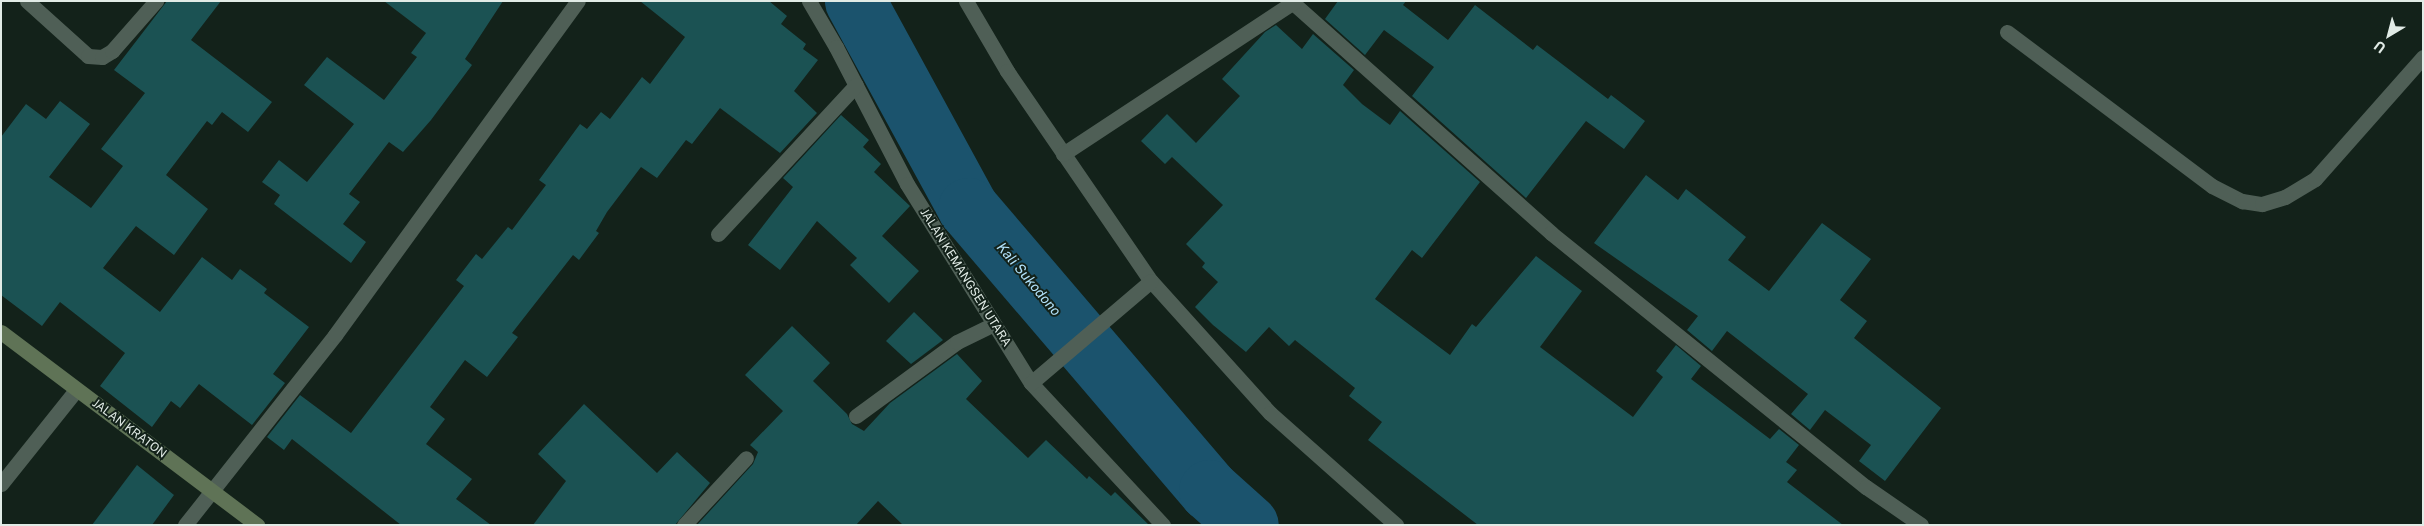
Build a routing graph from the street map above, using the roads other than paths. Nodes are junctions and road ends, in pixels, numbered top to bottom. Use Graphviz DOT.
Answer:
graph roads {
  1 [pos="27,1"];
  2 [pos="156,1"];
  3 [pos="578,1"];
  4 [pos="809,1"];
  5 [pos="966,1"];
  6 [pos="1294,2"];
  7 [pos="2008,32"];
  8 [pos="2423,57"];
  9 [pos="856,86"];
  10 [pos="1063,154"];
  11 [pos="718,234"];
  12 [pos="1151,281"];
  13 [pos="994,324"];
  14 [pos="1,332"];
  15 [pos="1031,383"];
  16 [pos="76,390"];
  17 [pos="856,416"];
  18 [pos="746,458"];
  19 [pos="1,484"];
  20 [pos="211,491"];
  21 [pos="185,525"];
  22 [pos="257,525"];
  23 [pos="684,525"];
  24 [pos="1163,525"];
  25 [pos="1396,525"];
  26 [pos="1920,525"];
  1 -- 2 [label="street"];
  3 -- 20 [label="street"];
  4 -- 9 [label="street, JALAN KEMANGSEN UTARA"];
  5 -- 10 [label="street"];
  6 -- 10 [label="street"];
  6 -- 26 [label="street"];
  7 -- 8 [label="street"];
  9 -- 11 [label="street"];
  9 -- 13 [label="street, JALAN KEMANGSEN UTARA"];
  10 -- 12 [label="street"];
  12 -- 15 [label="street"];
  12 -- 25 [label="street"];
  13 -- 15 [label="street, JALAN KEMANGSEN UTARA"];
  13 -- 17 [label="street"];
  14 -- 16 [label="street, JALAN KRATON"];
  15 -- 24 [label="street, JALAN KEMANGSEN UTARA"];
  16 -- 19 [label="street"];
  16 -- 20 [label="street, JALAN KRATON"];
  18 -- 23 [label="street"];
  20 -- 21 [label="street"];
  20 -- 22 [label="street, JALAN KRATON"];
}
